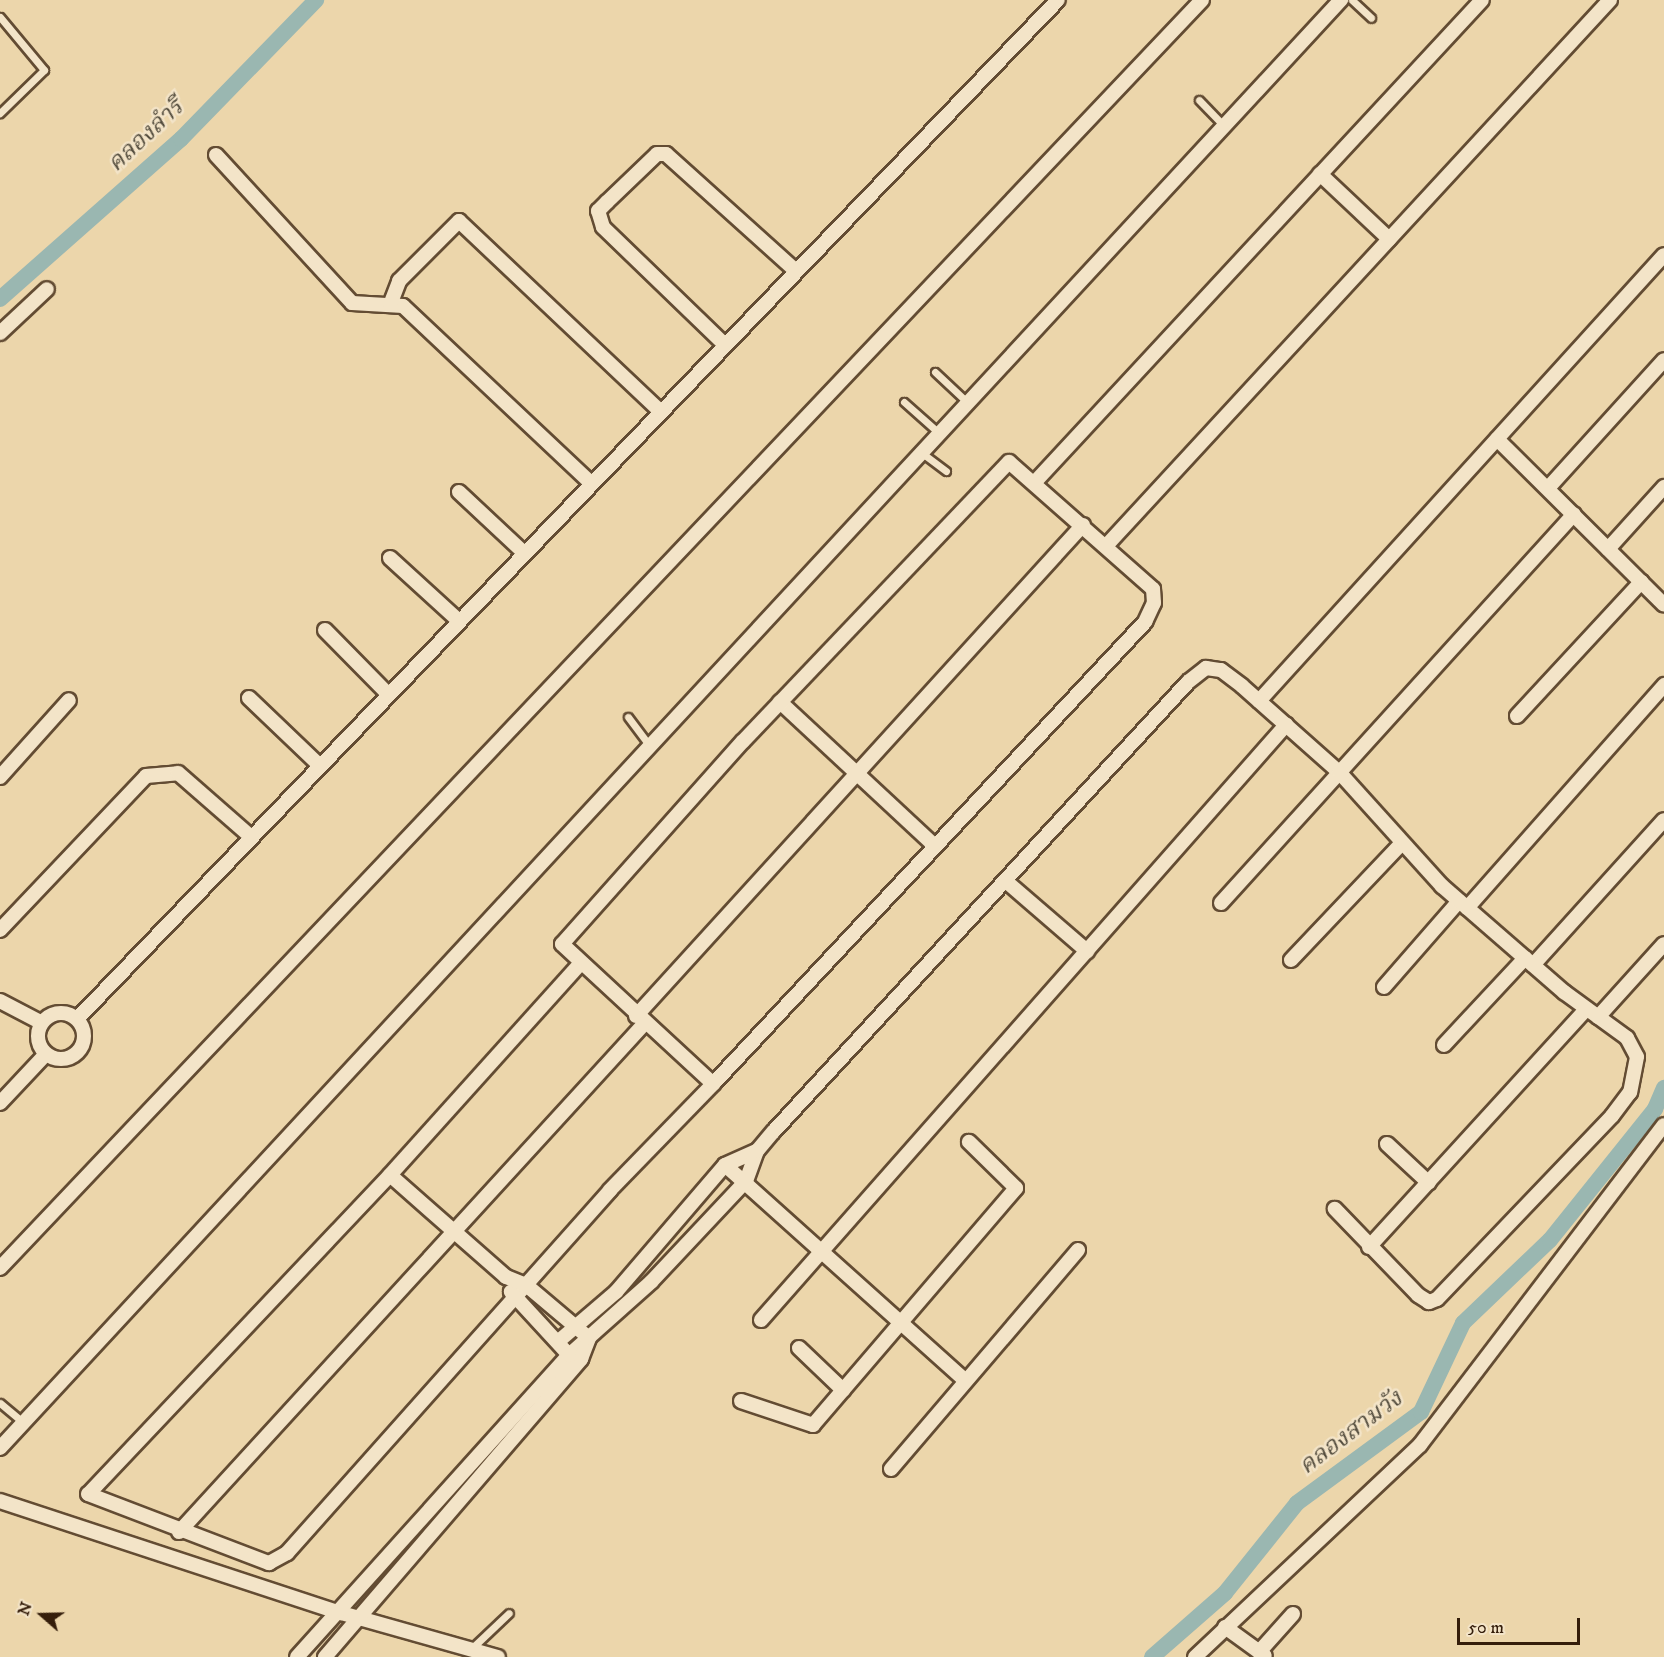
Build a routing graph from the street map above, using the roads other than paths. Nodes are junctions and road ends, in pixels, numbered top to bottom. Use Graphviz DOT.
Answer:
graph roads {
  1 [pos="1058,0"];
  2 [pos="1202,0"];
  3 [pos="1341,0"];
  4 [pos="1352,0"];
  5 [pos="1482,0"];
  6 [pos="1610,0"];
  7 [pos="0,17"];
  8 [pos="1371,18"];
  9 [pos="1199,100"];
  10 [pos="0,113"];
  11 [pos="1224,126"];
  12 [pos="216,155"];
  13 [pos="1320,174"];
  14 [pos="1389,239"];
  15 [pos="1664,255"];
  16 [pos="795,270"];
  17 [pos="47,289"];
  18 [pos="390,305"];
  19 [pos="0,333"];
  20 [pos="723,343"];
  21 [pos="1664,360"];
  22 [pos="935,372"];
  23 [pos="904,402"];
  24 [pos="968,403"];
  25 [pos="659,410"];
  26 [pos="940,434"];
  27 [pos="1497,439"];
  28 [pos="922,453"];
  29 [pos="946,471"];
  30 [pos="591,483"];
  31 [pos="1035,483"];
  32 [pos="1549,487"];
  33 [pos="1664,487"];
  34 [pos="459,492"];
  35 [pos="1574,514"];
  36 [pos="1083,525"];
  37 [pos="1106,546"];
  38 [pos="1608,549"];
  39 [pos="522,551"];
  40 [pos="390,558"];
  41 [pos="1641,582"];
  42 [pos="1664,605"];
  43 [pos="458,620"];
  44 [pos="325,630"];
  45 [pos="1664,685"];
  46 [pos="388,694"];
  47 [pos="249,698"];
  48 [pos="69,700"];
  49 [pos="1258,700"];
  50 [pos="780,702"];
  51 [pos="1517,716"];
  52 [pos="628,717"];
  53 [pos="1286,725"];
  54 [pos="650,746"];
  55 [pos="319,765"];
  56 [pos="1339,772"];
  57 [pos="856,773"];
  58 [pos="0,777"];
  59 [pos="1664,820"];
  60 [pos="250,836"];
  61 [pos="933,844"];
  62 [pos="1401,844"];
  63 [pos="1007,882"];
  64 [pos="1221,903"];
  65 [pos="1463,904"];
  66 [pos="0,930"];
  67 [pos="1664,944"];
  68 [pos="1087,951"];
  69 [pos="1291,960"];
  70 [pos="1529,961"];
  71 [pos="580,964"];
  72 [pos="1384,987"];
  73 [pos="0,1001"];
  74 [pos="1592,1013"];
  75 [pos="77,1019"];
  76 [pos="640,1020"];
  77 [pos="42,1023"];
  78 [pos="1444,1045"];
  79 [pos="46,1054"];
  80 [pos="713,1084"];
  81 [pos="0,1103"];
  82 [pos="1664,1125"];
  83 [pos="969,1142"];
  84 [pos="1387,1144"];
  85 [pos="757,1151"];
  86 [pos="725,1165"];
  87 [pos="390,1176"];
  88 [pos="746,1181"];
  89 [pos="1429,1183"];
  90 [pos="1335,1209"];
  91 [pos="455,1233"];
  92 [pos="1369,1247"];
  93 [pos="1078,1250"];
  94 [pos="822,1255"];
  95 [pos="0,1268"];
  96 [pos="506,1277"];
  97 [pos="526,1285"];
  98 [pos="616,1292"];
  99 [pos="514,1300"];
  100 [pos="630,1302"];
  101 [pos="760,1320"];
  102 [pos="901,1323"];
  103 [pos="579,1325"];
  104 [pos="589,1338"];
  105 [pos="560,1340"];
  106 [pos="799,1348"];
  107 [pos="569,1355"];
  108 [pos="965,1380"];
  109 [pos="843,1390"];
  110 [pos="741,1401"];
  111 [pos="0,1403"];
  112 [pos="23,1423"];
  113 [pos="0,1448"];
  114 [pos="891,1469"];
  115 [pos="0,1501"];
  116 [pos="179,1532"];
  117 [pos="341,1612"];
  118 [pos="509,1613"];
  119 [pos="1293,1614"];
  120 [pos="361,1618"];
  121 [pos="1225,1627"];
  122 [pos="471,1649"];
  123 [pos="1263,1654"];
  124 [pos="297,1657"];
  125 [pos="325,1657"];
  126 [pos="498,1657"];
  127 [pos="1195,1657"];
  1 -- 16 [label="street"];
  2 -- 95 [label="street"];
  3 -- 11 [label="street"];
  4 -- 8 [label="lane"];
  5 -- 13 [label="street"];
  6 -- 14 [label="street"];
  7 -- 10 [label="lane"];
  9 -- 11 [label="lane"];
  11 -- 24 [label="street"];
  12 -- 18 [label="street"];
  13 -- 14 [label="street"];
  13 -- 31 [label="street"];
  14 -- 37 [label="street"];
  15 -- 27 [label="street"];
  16 -- 20 [label="street"];
  16 -- 20 [label="street"];
  17 -- 19 [label="street"];
  18 -- 25 [label="street"];
  18 -- 30 [label="street"];
  20 -- 25 [label="street"];
  21 -- 32 [label="street"];
  22 -- 24 [label="lane"];
  23 -- 26 [label="lane"];
  24 -- 26 [label="street"];
  25 -- 30 [label="street"];
  26 -- 28 [label="street"];
  27 -- 32 [label="street"];
  27 -- 49 [label="street"];
  28 -- 29 [label="lane"];
  28 -- 54 [label="street"];
  30 -- 39 [label="street"];
  31 -- 36 [label="street"];
  31 -- 50 [label="street"];
  32 -- 35 [label="street"];
  33 -- 38 [label="street"];
  34 -- 39 [label="street"];
  35 -- 38 [label="street"];
  35 -- 56 [label="street"];
  36 -- 37 [label="street"];
  36 -- 57 [label="street"];
  37 -- 61 [label="street"];
  38 -- 41 [label="street"];
  39 -- 43 [label="street"];
  40 -- 43 [label="street"];
  41 -- 42 [label="street"];
  41 -- 51 [label="street"];
  43 -- 46 [label="street"];
  44 -- 46 [label="street"];
  45 -- 65 [label="street"];
  46 -- 55 [label="street"];
  47 -- 55 [label="street"];
  48 -- 58 [label="street"];
  49 -- 53 [label="street"];
  49 -- 63 [label="street"];
  50 -- 57 [label="street"];
  50 -- 71 [label="street"];
  52 -- 54 [label="lane"];
  53 -- 56 [label="street"];
  53 -- 68 [label="street"];
  54 -- 112 [label="street"];
  55 -- 60 [label="street"];
  56 -- 62 [label="street"];
  56 -- 64 [label="street"];
  57 -- 61 [label="street"];
  57 -- 76 [label="street"];
  59 -- 70 [label="street"];
  60 -- 66 [label="street"];
  60 -- 75 [label="street"];
  61 -- 80 [label="street"];
  62 -- 65 [label="street"];
  62 -- 69 [label="street"];
  63 -- 68 [label="street"];
  63 -- 85 [label="street"];
  65 -- 70 [label="street"];
  65 -- 72 [label="street"];
  67 -- 74 [label="street"];
  68 -- 94 [label="street"];
  70 -- 74 [label="street"];
  70 -- 78 [label="street"];
  71 -- 76 [label="street"];
  71 -- 87 [label="street"];
  73 -- 77 [label="street"];
  74 -- 89 [label="street"];
  74 -- 92 [label="street"];
  75 -- 77 [label="street"];
  75 -- 79 [label="street"];
  76 -- 80 [label="street"];
  76 -- 91 [label="street"];
  77 -- 79 [label="street"];
  79 -- 81 [label="street"];
  80 -- 97 [label="street"];
  82 -- 121 [label="street"];
  83 -- 102 [label="street"];
  84 -- 89 [label="street"];
  85 -- 86 [label="street"];
  85 -- 88 [label="street"];
  86 -- 88 [label="street"];
  86 -- 98 [label="street"];
  87 -- 91 [label="street"];
  87 -- 116 [label="street"];
  88 -- 94 [label="street"];
  88 -- 100 [label="street"];
  89 -- 92 [label="street"];
  90 -- 92 [label="street"];
  91 -- 96 [label="street"];
  91 -- 116 [label="street"];
  93 -- 108 [label="street"];
  94 -- 101 [label="street"];
  94 -- 102 [label="street"];
  96 -- 97 [label="street"];
  96 -- 99 [label="street"];
  97 -- 99 [label="street"];
  97 -- 103 [label="street"];
  98 -- 100 [label="street"];
  98 -- 103 [label="street"];
  99 -- 105 [label="street"];
  99 -- 116 [label="street"];
  100 -- 104 [label="street"];
  102 -- 108 [label="street"];
  102 -- 109 [label="street"];
  103 -- 104 [label="street"];
  103 -- 105 [label="street"];
  104 -- 107 [label="street"];
  104 -- 120 [label="street"];
  105 -- 107 [label="street"];
  106 -- 109 [label="street"];
  107 -- 117 [label="street"];
  108 -- 114 [label="street"];
  109 -- 110 [label="street"];
  111 -- 112 [label="lane"];
  112 -- 113 [label="street"];
  115 -- 117 [label="street"];
  117 -- 120 [label="street"];
  117 -- 124 [label="street"];
  118 -- 122 [label="lane"];
  119 -- 123 [label="street"];
  120 -- 122 [label="street"];
  120 -- 125 [label="street"];
  121 -- 123 [label="street"];
  121 -- 127 [label="street"];
  122 -- 126 [label="street"];
}
